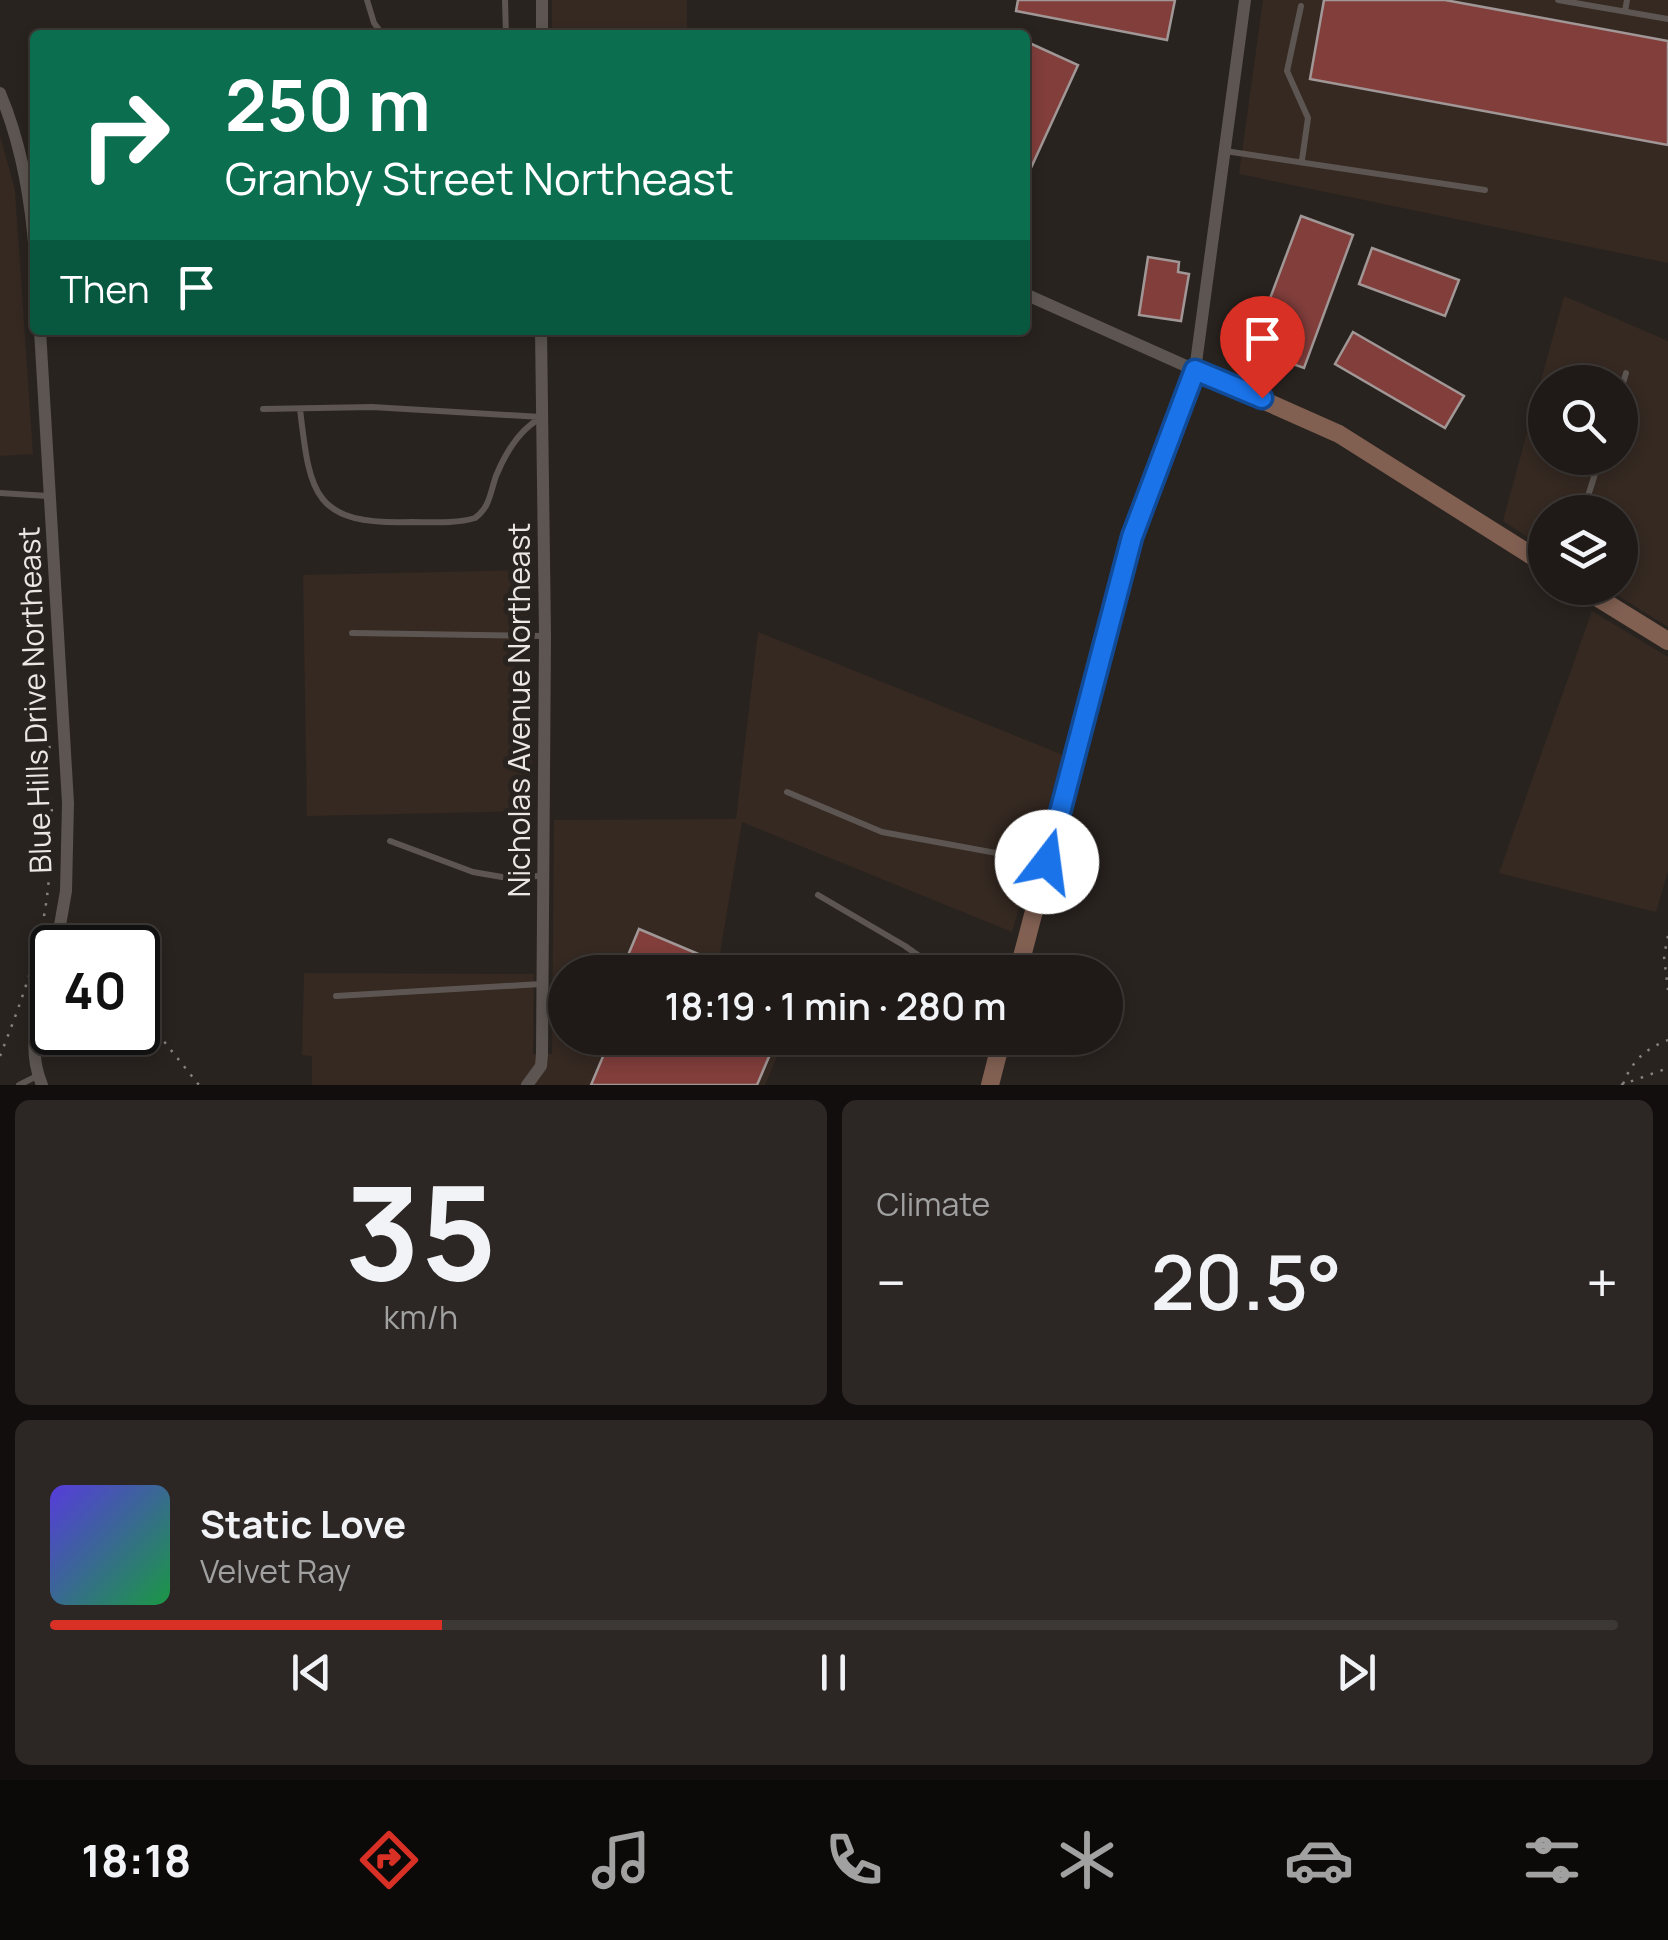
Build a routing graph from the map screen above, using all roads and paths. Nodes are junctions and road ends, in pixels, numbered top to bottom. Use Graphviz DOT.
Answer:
graph roads {
  1 [pos="368,0"];
  2 [pos="506,0"];
  3 [pos="542,0"];
  4 [pos="1244,0"];
  5 [pos="1558,0"];
  6 [pos="1627,0"];
  7 [pos="1301,6"];
  8 [pos="1625,11"];
  9 [pos="1668,19"];
  10 [pos="379,30"];
  11 [pos="506,30"];
  12 [pos="542,30"];
  13 [pos="0,93"];
  14 [pos="1224,150"];
  15 [pos="1302,160"];
  16 [pos="1485,190"];
  17 [pos="30,207"];
  18 [pos="1030,296"];
  19 [pos="40,335"];
  20 [pos="542,335"];
  21 [pos="1195,370"];
  22 [pos="262,409"];
  23 [pos="300,409"];
  24 [pos="542,418"];
  25 [pos="0,493"];
  26 [pos="51,496"];
  27 [pos="52,524"];
  28 [pos="1528,553"];
  29 [pos="1610,605"];
  30 [pos="352,633"];
  31 [pos="545,636"];
  32 [pos="1668,641"];
  33 [pos="787,792"];
  34 [pos="390,841"];
  35 [pos="1047,862"];
  36 [pos="544,876"];
  37 [pos="818,895"];
  38 [pos="60,925"];
  39 [pos="1668,936"];
  40 [pos="918,955"];
  41 [pos="1022,955"];
  42 [pos="542,984"];
  43 [pos="1668,990"];
  44 [pos="336,996"];
  45 [pos="160,1036"];
  46 [pos="1668,1040"];
  47 [pos="37,1055"];
  48 [pos="998,1055"];
  49 [pos="0,1056"];
  50 [pos="1668,1068"];
  51 [pos="40,1080"];
  52 [pos="1622,1084"];
  53 [pos="20,1085"];
  54 [pos="199,1085"];
  55 [pos="527,1085"];
  56 [pos="990,1085"];
  1 -- 10 [label="lane"];
  2 -- 11 [label="lane"];
  3 -- 12 [label="street"];
  4 -- 14 [label="street"];
  5 -- 8 [label="lane"];
  6 -- 8 [label="lane"];
  7 -- 15 [label="lane"];
  8 -- 9 [label="lane"];
  13 -- 17 [label="street"];
  14 -- 15 [label="lane"];
  14 -- 21 [label="street"];
  15 -- 16 [label="lane"];
  18 -- 21 [label="street"];
  19 -- 26 [label="street, Blue Hills Drive Northeast"];
  20 -- 24 [label="street, Nicholas Avenue Northeast"];
  21 -- 28 [label="street"];
  21 -- 35 [label="street"];
  22 -- 23 [label="lane"];
  23 -- 24 [label="lane"];
  23 -- 24 [label="lane"];
  24 -- 31 [label="street, Nicholas Avenue Northeast"];
  25 -- 26 [label="lane"];
  26 -- 27 [label="street, Blue Hills Drive Northeast"];
  27 -- 38 [label="street, Blue Hills Drive Northeast"];
  27 -- 49 [label="path"];
  29 -- 32 [label="street"];
  30 -- 31 [label="lane"];
  31 -- 36 [label="street, Nicholas Avenue Northeast"];
  33 -- 35 [label="lane"];
  34 -- 36 [label="lane"];
  35 -- 41 [label="street"];
  36 -- 42 [label="street, Nicholas Avenue Northeast"];
  37 -- 40 [label="lane"];
  39 -- 43 [label="path"];
  42 -- 44 [label="lane"];
  42 -- 55 [label="street, Nicholas Avenue Northeast"];
  45 -- 54 [label="path"];
  46 -- 52 [label="path"];
  47 -- 51 [label="street"];
  48 -- 56 [label="street"];
  50 -- 52 [label="path"];
  51 -- 53 [label="lane"];
}
